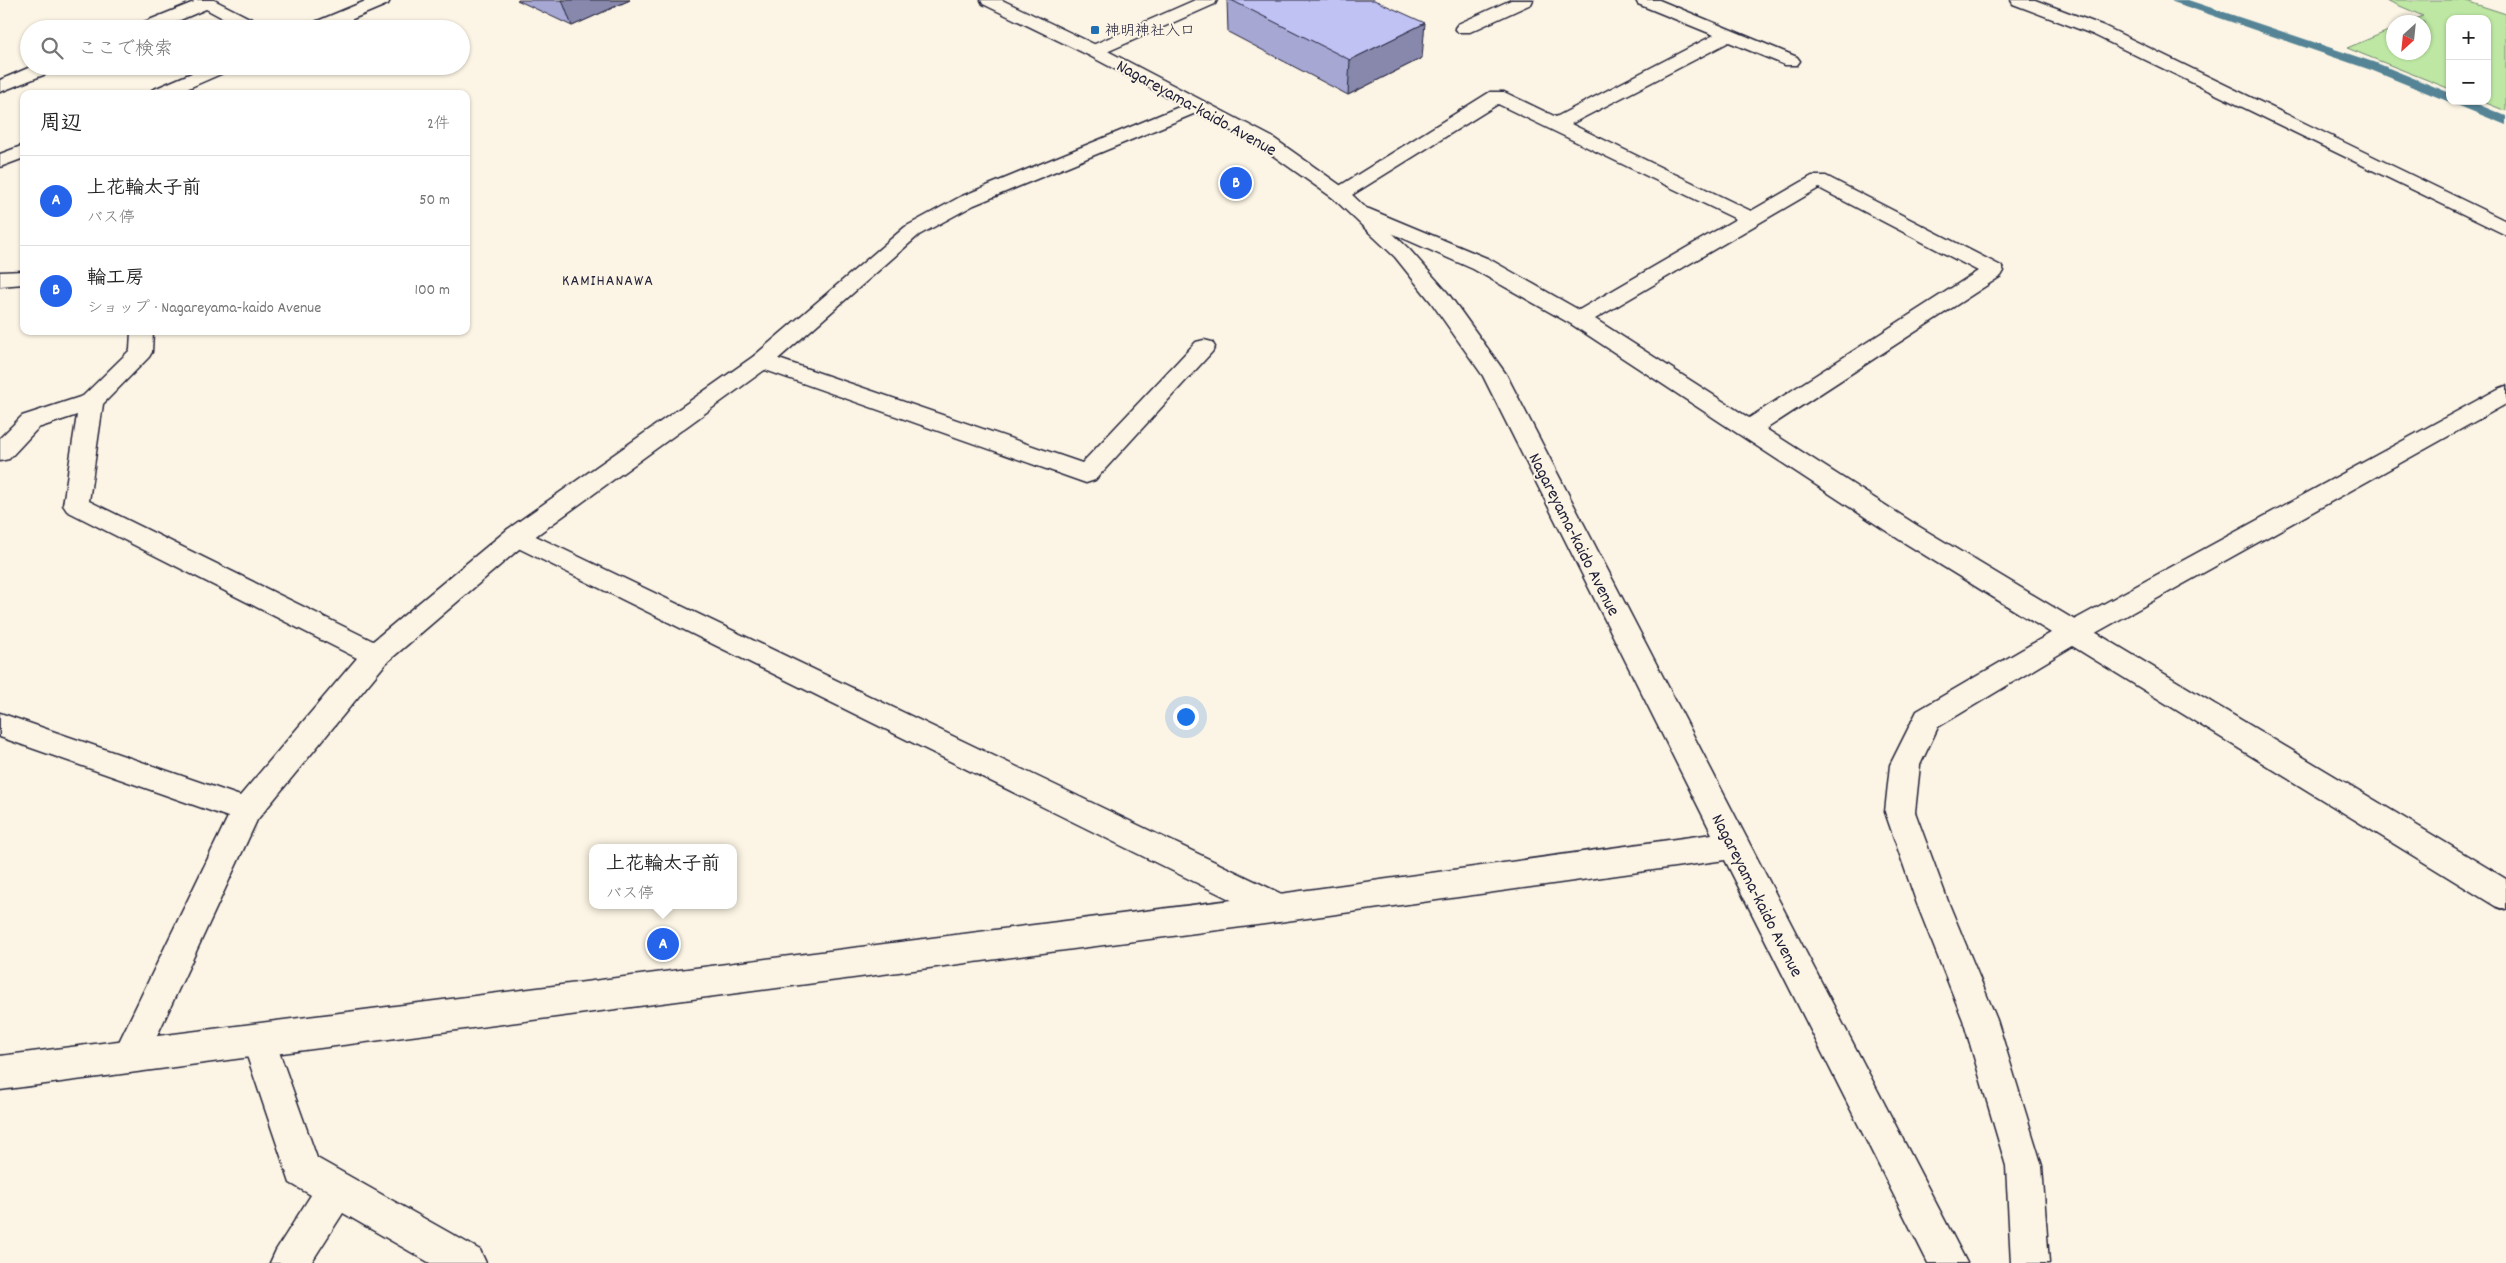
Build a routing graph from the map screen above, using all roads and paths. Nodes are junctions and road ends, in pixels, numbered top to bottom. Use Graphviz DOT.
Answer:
graph roads {
  1 [pos="382,0"];
  2 [pos="990,0"];
  3 [pos="1209,0"];
  4 [pos="1525,0"];
  5 [pos="1644,0"];
  6 [pos="2019,0"];
  7 [pos="204,1"];
  8 [pos="162,20"];
  9 [pos="240,20"];
  10 [pos="335,20"];
  11 [pos="1464,28"];
  12 [pos="1728,35"];
  13 [pos="1094,51"];
  14 [pos="1791,61"];
  15 [pos="28,75"];
  16 [pos="203,75"];
  17 [pos="0,86"];
  18 [pos="168,90"];
  19 [pos="1196,106"];
  20 [pos="1557,124"];
  21 [pos="20,153"];
  22 [pos="0,161"];
  23 [pos="1340,194"];
  24 [pos="1362,213"];
  25 [pos="1750,218"];
  26 [pos="2506,229"];
  27 [pos="20,277"];
  28 [pos="0,279"];
  29 [pos="1579,319"];
  30 [pos="142,335"];
  31 [pos="1204,347"];
  32 [pos="762,361"];
  33 [pos="2506,394"];
  34 [pos="91,402"];
  35 [pos="1747,430"];
  36 [pos="0,453"];
  37 [pos="516,536"];
  38 [pos="2071,634"];
  39 [pos="376,655"];
  40 [pos="0,725"];
  41 [pos="246,811"];
  42 [pos="1732,846"];
  43 [pos="2506,896"];
  44 [pos="1280,908"];
  45 [pos="258,1041"];
  46 [pos="130,1056"];
  47 [pos="0,1073"];
  48 [pos="336,1190"];
  49 [pos="289,1263"];
  50 [pos="467,1263"];
  51 [pos="1948,1263"];
  52 [pos="2030,1263"];
  1 -- 10 [label="street"];
  2 -- 13 [label="street, Nagareyama-kaido Avenue"];
  3 -- 13 [label="street"];
  4 -- 11 [label="street"];
  5 -- 12 [label="street"];
  6 -- 26 [label="street"];
  7 -- 8 [label="street"];
  7 -- 9 [label="street"];
  12 -- 14 [label="street"];
  12 -- 20 [label="street"];
  13 -- 19 [label="street, Nagareyama-kaido Avenue"];
  15 -- 17 [label="street"];
  16 -- 18 [label="street"];
  19 -- 23 [label="street, Nagareyama-kaido Avenue"];
  19 -- 32 [label="street"];
  20 -- 23 [label="street"];
  20 -- 25 [label="street"];
  21 -- 22 [label="street"];
  23 -- 24 [label="street, Nagareyama-kaido Avenue"];
  24 -- 29 [label="street"];
  24 -- 42 [label="street, Nagareyama-kaido Avenue"];
  25 -- 29 [label="street"];
  25 -- 35 [label="street"];
  27 -- 28 [label="street"];
  29 -- 35 [label="street"];
  30 -- 34 [label="street"];
  31 -- 32 [label="street"];
  32 -- 37 [label="street"];
  33 -- 38 [label="street"];
  34 -- 36 [label="street"];
  34 -- 39 [label="street"];
  35 -- 38 [label="street"];
  37 -- 39 [label="street"];
  37 -- 44 [label="street"];
  38 -- 43 [label="street"];
  38 -- 52 [label="street"];
  39 -- 41 [label="street"];
  40 -- 41 [label="street"];
  41 -- 46 [label="street"];
  42 -- 44 [label="street"];
  42 -- 51 [label="street, Nagareyama-kaido Avenue"];
  44 -- 45 [label="street"];
  45 -- 46 [label="street"];
  45 -- 48 [label="street"];
  46 -- 47 [label="street"];
  48 -- 49 [label="street"];
  48 -- 50 [label="street"];
}
